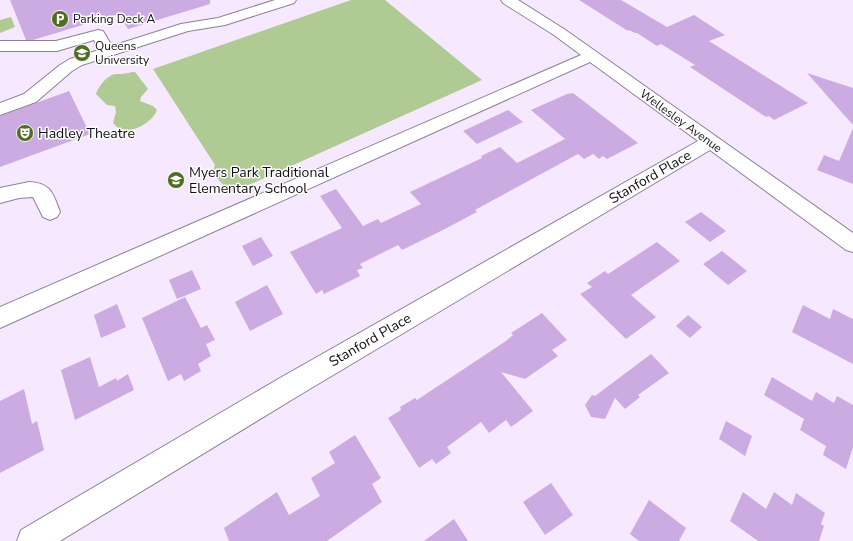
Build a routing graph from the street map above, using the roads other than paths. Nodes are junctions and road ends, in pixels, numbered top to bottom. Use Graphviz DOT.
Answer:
graph roads {
  1 [pos="290,0"];
  2 [pos="508,0"];
  3 [pos="60,45"];
  4 [pos="0,46"];
  5 [pos="108,52"];
  6 [pos="591,56"];
  7 [pos="72,64"];
  8 [pos="0,109"];
  9 [pos="710,142"];
  10 [pos="0,196"];
  11 [pos="50,212"];
  12 [pos="853,244"];
  13 [pos="0,318"];
  14 [pos="32,541"];
  1 -- 5 [label="street"];
  2 -- 6 [label="street, Wellesley Avenue"];
  3 -- 4 [label="street"];
  3 -- 5 [label="street"];
  3 -- 7 [label="street"];
  5 -- 7 [label="street"];
  6 -- 9 [label="street, Wellesley Avenue"];
  6 -- 13 [label="street"];
  7 -- 8 [label="street"];
  9 -- 12 [label="street, Wellesley Avenue"];
  9 -- 14 [label="street, Stanford Place"];
  10 -- 11 [label="street"];
}
